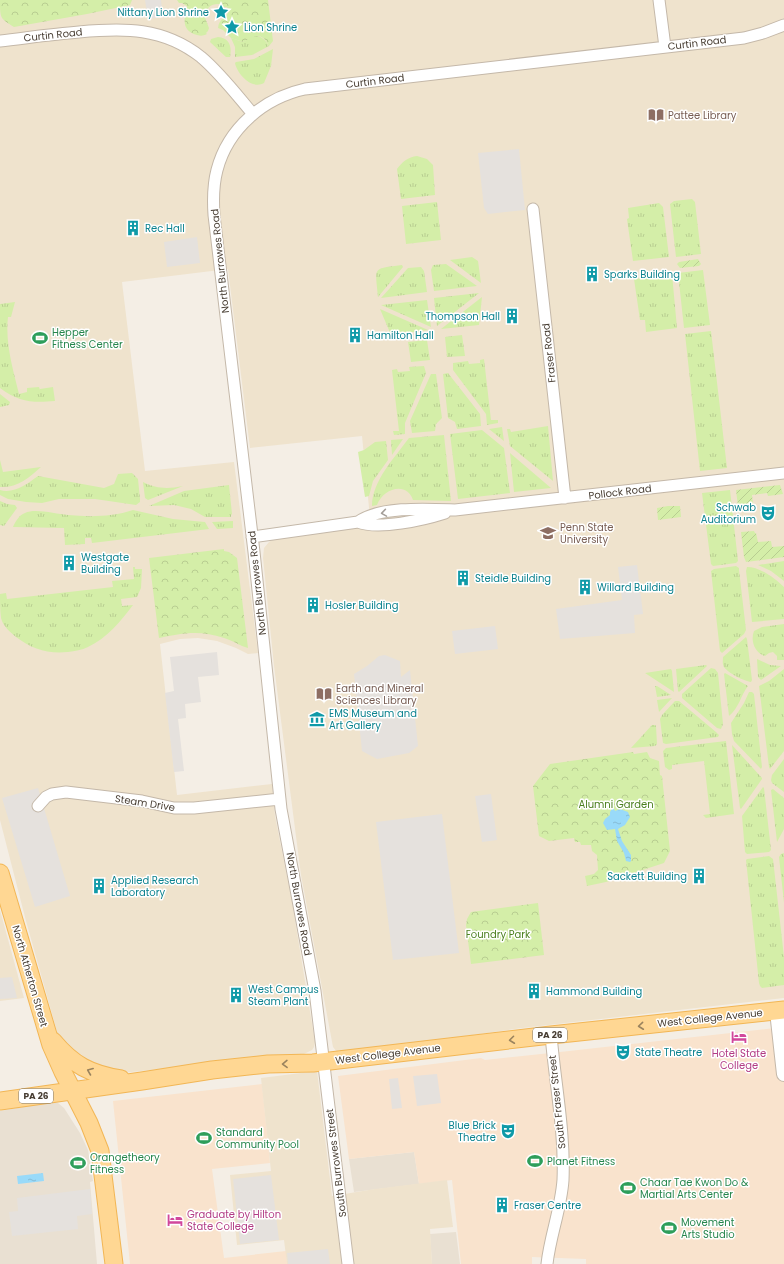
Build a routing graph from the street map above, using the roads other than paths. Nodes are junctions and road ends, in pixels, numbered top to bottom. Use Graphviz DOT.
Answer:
graph roads {
  1 [pos="659,0"];
  2 [pos="784,25"];
  3 [pos="0,41"];
  4 [pos="665,47"];
  5 [pos="252,113"];
  6 [pos="533,208"];
  7 [pos="784,473"];
  8 [pos="565,498"];
  9 [pos="252,537"];
  10 [pos="280,799"];
  11 [pos="38,806"];
  12 [pos="0,873"];
  13 [pos="781,1011"];
  14 [pos="46,1031"];
  15 [pos="551,1035"];
  16 [pos="324,1062"];
  17 [pos="784,1074"];
  18 [pos="142,1081"];
  19 [pos="69,1084"];
  20 [pos="0,1101"];
  21 [pos="114,1264"];
  22 [pos="348,1264"];
  23 [pos="546,1264"];
  1 -- 4 [label="street"];
  2 -- 4 [label="street, Curtin Road"];
  3 -- 5 [label="street, Curtin Road"];
  4 -- 5 [label="street, Curtin Road"];
  5 -- 9 [label="street, North Burrowes Road"];
  6 -- 8 [label="street, Fraser Road"];
  7 -- 8 [label="street, Pollock Road"];
  8 -- 9 [label="street, Pollock Road"];
  9 -- 10 [label="street, North Burrowes Road"];
  10 -- 11 [label="street, Steam Drive"];
  10 -- 16 [label="street, North Burrowes Road"];
  12 -- 14 [label="main road, North Atherton Street"];
  13 -- 15 [label="main road, West College Avenue / PA 26, one-way"];
  13 -- 17 [label="street"];
  18 -- 14 [label="main road, one-way"];
  14 -- 19 [label="main road, North Atherton Street"];
  15 -- 16 [label="main road, West College Avenue / PA 26, one-way"];
  15 -- 23 [label="street, South Fraser Street"];
  16 -- 18 [label="main road, West College Avenue / PA 26, one-way"];
  16 -- 22 [label="street, South Burrowes Street"];
  18 -- 19 [label="main road, West College Avenue / PA 26"];
  19 -- 20 [label="main road, West College Avenue / PA 26"];
  19 -- 21 [label="main road, North Atherton Street"];
}
